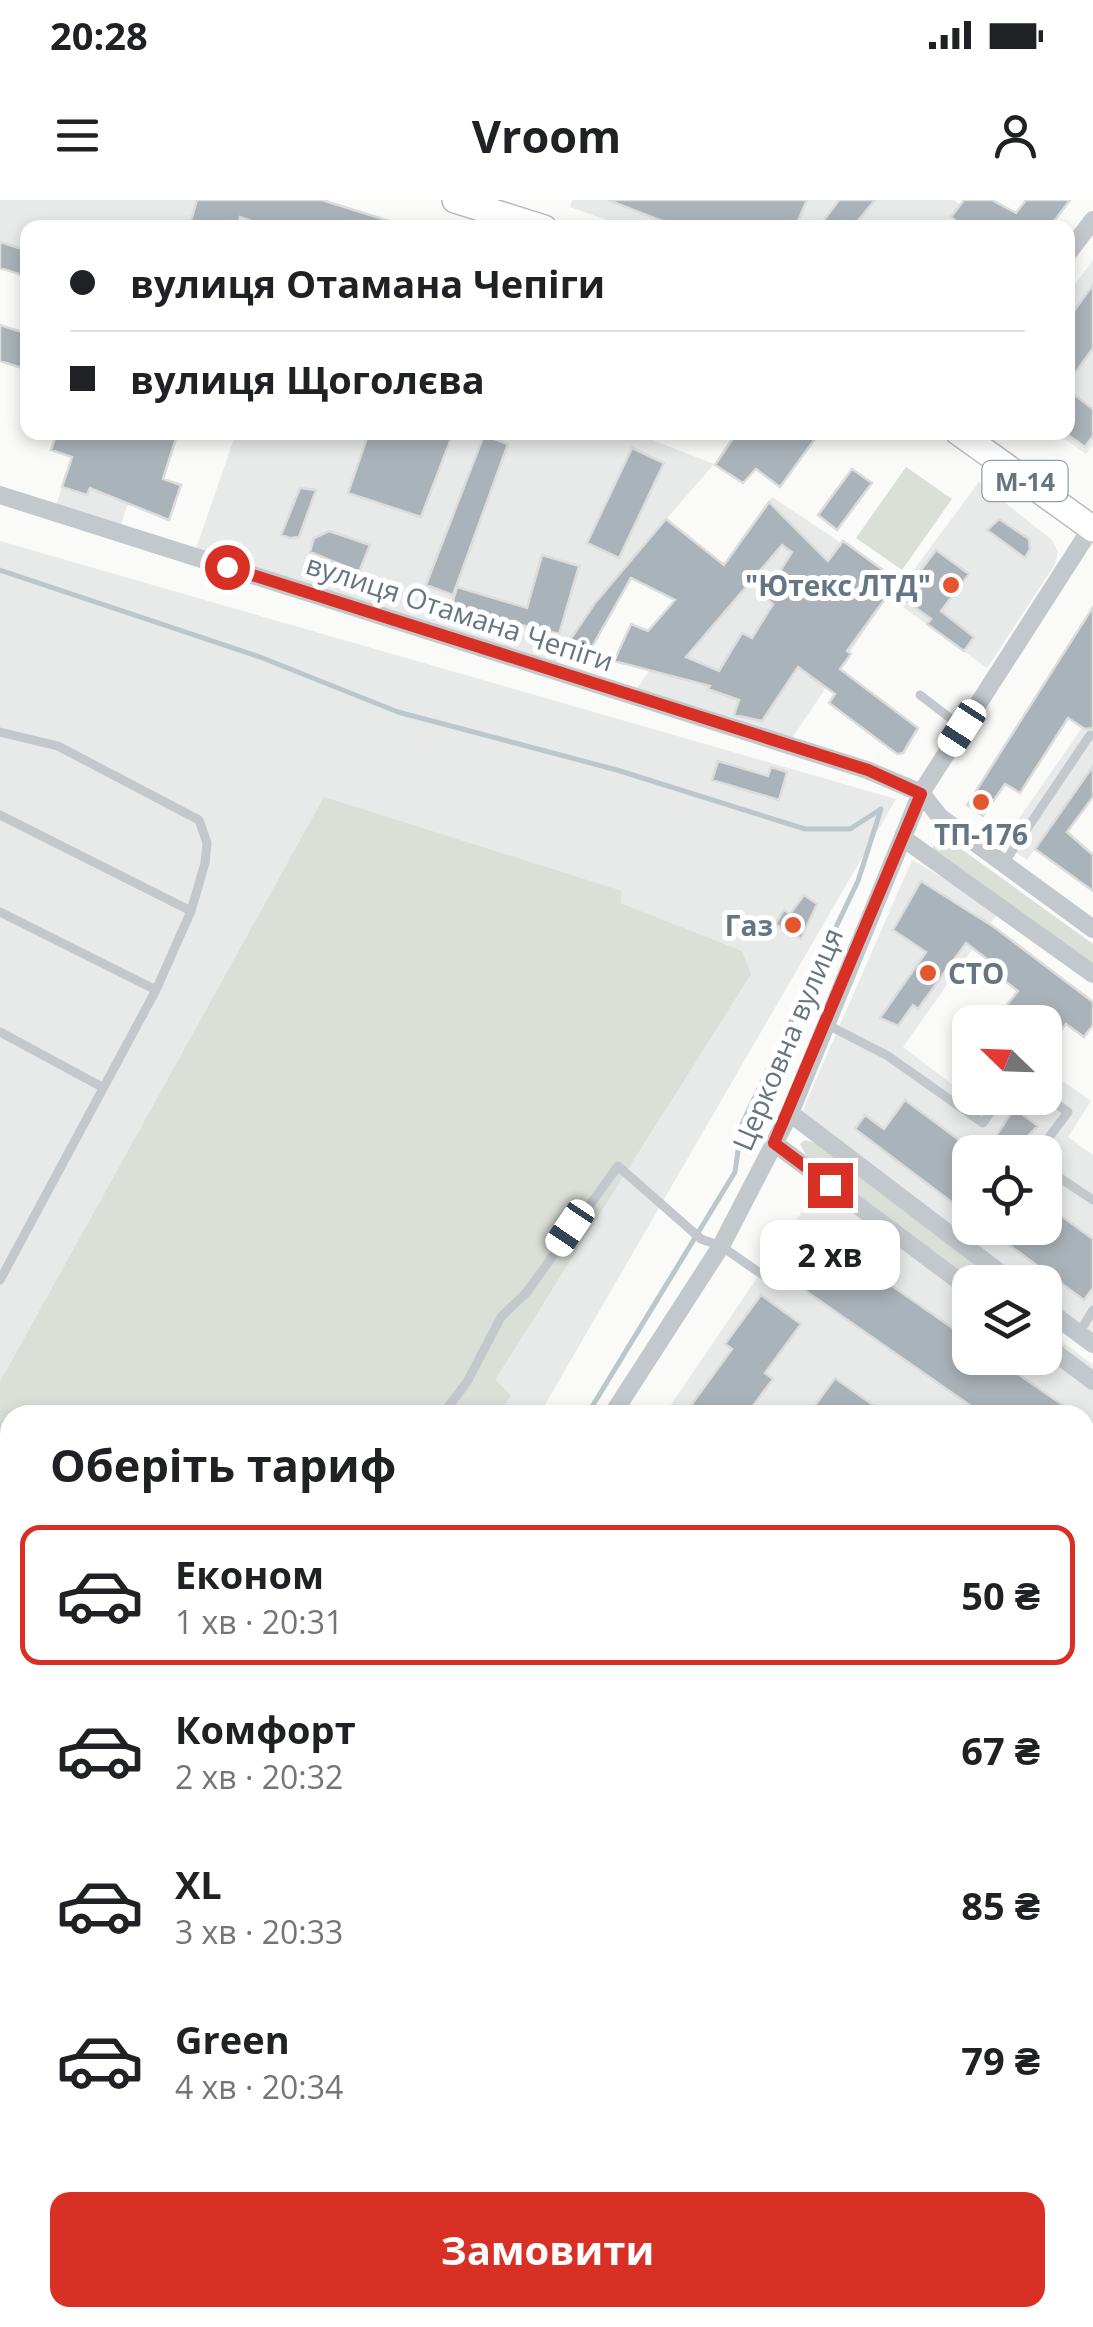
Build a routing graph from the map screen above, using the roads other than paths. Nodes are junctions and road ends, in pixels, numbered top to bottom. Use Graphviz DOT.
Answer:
graph roads {
  1 [pos="455,200"];
  2 [pos="519,220"];
  3 [pos="1093,220"];
  4 [pos="1075,244"];
  5 [pos="969,440"];
  6 [pos="0,494"];
  7 [pos="1092,527"];
  8 [pos="920,695"];
  9 [pos="962,728"];
  10 [pos="0,732"];
  11 [pos="1090,735"];
  12 [pos="921,794"];
  13 [pos="0,815"];
  14 [pos="903,838"];
  15 [pos="1004,862"];
  16 [pos="0,912"];
  17 [pos="191,912"];
  18 [pos="1093,929"];
  19 [pos="1093,974"];
  20 [pos="156,990"];
  21 [pos="824,1023"];
  22 [pos="0,1032"];
  23 [pos="102,1088"];
  24 [pos="952,1101"];
  25 [pos="1062,1108"];
  26 [pos="790,1113"];
  27 [pos="1051,1135"];
  28 [pos="774,1143"];
  29 [pos="1062,1179"];
  30 [pos="1093,1200"];
  31 [pos="721,1246"];
  32 [pos="990,1265"];
  33 [pos="952,1276"];
  34 [pos="0,1280"];
  35 [pos="770,1280"];
  36 [pos="1093,1310"];
  37 [pos="1062,1320"];
  38 [pos="1086,1338"];
  39 [pos="1062,1358"];
  40 [pos="1093,1381"];
  41 [pos="449,1405"];
  42 [pos="618,1405"];
  1 -- 2 [label="main road"];
  3 -- 4 [label="street"];
  5 -- 7 [label="main road, М-14"];
  6 -- 12 [label="street, вулиця Отамана Чепіги"];
  7 -- 9 [label="street, Церковна вулиця"];
  8 -- 9 [label="lane"];
  9 -- 12 [label="street, Церковна вулиця"];
  10 -- 17 [label="lane"];
  11 -- 15 [label="lane"];
  12 -- 14 [label="street, Церковна вулиця"];
  12 -- 15 [label="street, вулиця Отамана Чепіги"];
  13 -- 17 [label="lane"];
  14 -- 19 [label="street"];
  14 -- 21 [label="street, Церковна вулиця"];
  15 -- 18 [label="street, вулиця Отамана Чепіги"];
  16 -- 20 [label="lane"];
  17 -- 20 [label="lane"];
  20 -- 23 [label="lane"];
  21 -- 24 [label="lane"];
  21 -- 26 [label="street, Церковна вулиця"];
  22 -- 23 [label="lane"];
  23 -- 34 [label="lane"];
  25 -- 27 [label="lane"];
  26 -- 28 [label="street, Церковна вулиця"];
  26 -- 32 [label="street"];
  28 -- 31 [label="street, Церковна вулиця"];
  28 -- 33 [label="street"];
  29 -- 30 [label="lane"];
  31 -- 35 [label="lane"];
  31 -- 41 [label="lane"];
  31 -- 42 [label="street, Церковна вулиця"];
  36 -- 38 [label="lane"];
  37 -- 38 [label="street"];
  39 -- 40 [label="street"];
}
